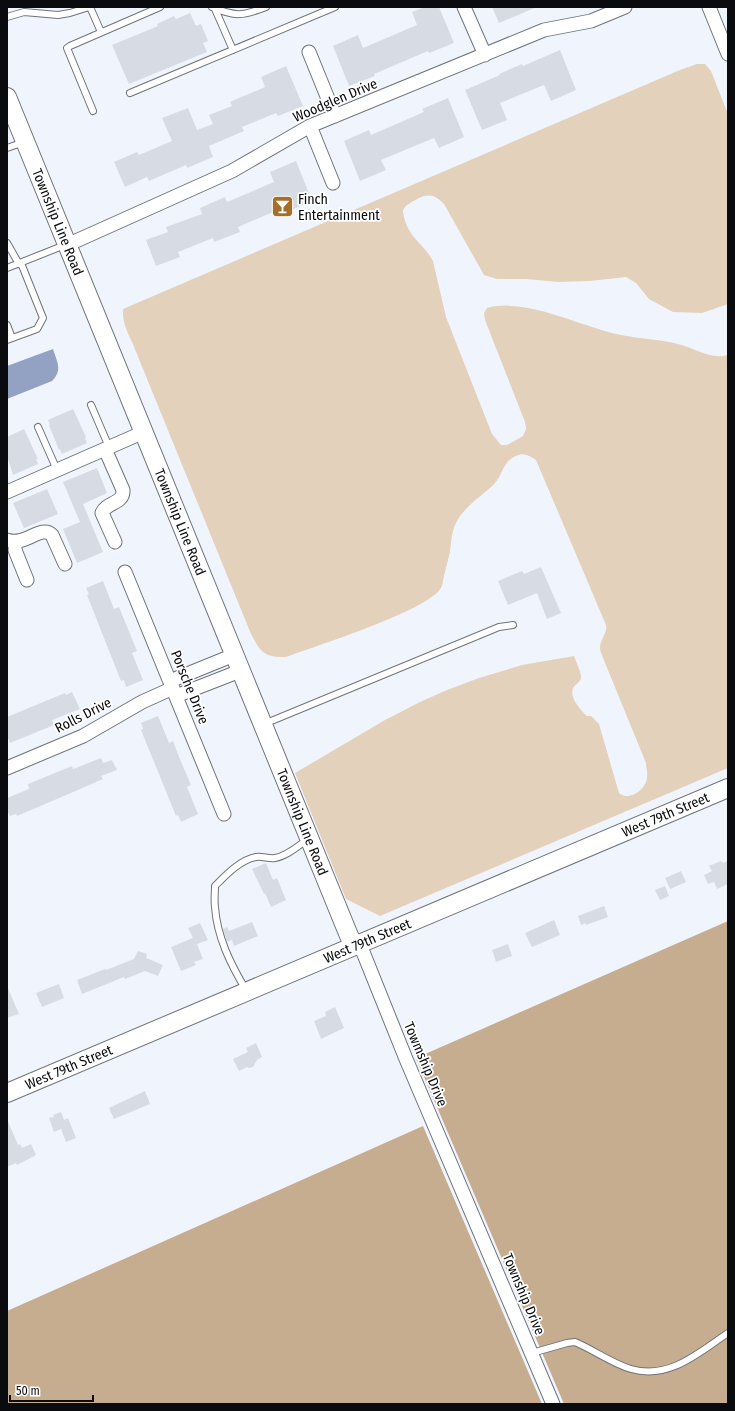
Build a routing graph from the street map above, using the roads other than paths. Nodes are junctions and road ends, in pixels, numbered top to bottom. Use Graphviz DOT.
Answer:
graph roads {
  1 [pos="90,7"];
  2 [pos="160,7"];
  3 [pos="266,7"];
  4 [pos="315,7"];
  5 [pos="335,7"];
  6 [pos="464,7"];
  7 [pos="625,7"];
  8 [pos="709,7"];
  9 [pos="214,8"];
  10 [pos="318,14"];
  11 [pos="7,17"];
  12 [pos="100,32"];
  13 [pos="233,50"];
  14 [pos="309,52"];
  15 [pos="728,54"];
  16 [pos="485,55"];
  17 [pos="130,93"];
  18 [pos="7,97"];
  19 [pos="93,111"];
  20 [pos="335,116"];
  21 [pos="310,126"];
  22 [pos="25,141"];
  23 [pos="7,148"];
  24 [pos="333,184"];
  25 [pos="7,243"];
  26 [pos="67,244"];
  27 [pos="20,263"];
  28 [pos="7,268"];
  29 [pos="7,325"];
  30 [pos="10,339"];
  31 [pos="91,405"];
  32 [pos="38,427"];
  33 [pos="144,432"];
  34 [pos="107,448"];
  35 [pos="57,470"];
  36 [pos="7,491"];
  37 [pos="11,541"];
  38 [pos="115,542"];
  39 [pos="65,564"];
  40 [pos="126,572"];
  41 [pos="27,580"];
  42 [pos="513,625"];
  43 [pos="237,663"];
  44 [pos="173,688"];
  45 [pos="262,725"];
  46 [pos="7,768"];
  47 [pos="728,788"];
  48 [pos="224,814"];
  49 [pos="309,839"];
  50 [pos="356,945"];
  51 [pos="247,992"];
  52 [pos="7,1094"];
  53 [pos="465,1197"];
  54 [pos="728,1333"];
  55 [pos="532,1353"];
  56 [pos="553,1404"];
  1 -- 11 [label="lane"];
  1 -- 12 [label="lane"];
  2 -- 12 [label="lane"];
  3 -- 9 [label="lane"];
  4 -- 10 [label="lane"];
  5 -- 10 [label="lane"];
  6 -- 16 [label="street"];
  7 -- 16 [label="street, Woodglen Drive"];
  8 -- 15 [label="street"];
  9 -- 13 [label="lane"];
  10 -- 13 [label="lane"];
  12 -- 19 [label="lane"];
  13 -- 17 [label="lane"];
  14 -- 20 [label="street"];
  16 -- 20 [label="street, Woodglen Drive"];
  18 -- 22 [label="main road, Township Line Road"];
  20 -- 21 [label="street, Woodglen Drive"];
  21 -- 24 [label="street"];
  21 -- 26 [label="street, Woodglen Drive"];
  22 -- 23 [label="lane"];
  22 -- 26 [label="main road, Township Line Road"];
  25 -- 27 [label="lane"];
  26 -- 27 [label="lane"];
  26 -- 33 [label="main road, Township Line Road"];
  27 -- 28 [label="lane"];
  27 -- 30 [label="lane"];
  29 -- 30 [label="lane"];
  31 -- 34 [label="lane"];
  32 -- 35 [label="lane"];
  33 -- 34 [label="street"];
  33 -- 43 [label="main road, Township Line Road"];
  34 -- 35 [label="street"];
  34 -- 38 [label="street"];
  35 -- 36 [label="street"];
  37 -- 39 [label="street"];
  37 -- 41 [label="street"];
  40 -- 44 [label="street, Porsche Drive"];
  42 -- 45 [label="lane"];
  43 -- 44 [label="street, Rolls Drive"];
  43 -- 45 [label="main road, Township Line Road"];
  44 -- 46 [label="street, Rolls Drive"];
  44 -- 48 [label="street, Porsche Drive"];
  45 -- 49 [label="main road, Township Line Road"];
  47 -- 50 [label="main road, West 79th Street"];
  49 -- 50 [label="main road, Township Line Road"];
  49 -- 51 [label="lane"];
  50 -- 51 [label="main road, West 79th Street"];
  50 -- 53 [label="street, Towmship Drive"];
  51 -- 52 [label="main road, West 79th Street"];
  53 -- 55 [label="street, Township Drive"];
  54 -- 55 [label="lane"];
  55 -- 56 [label="street, Township Drive"];
}
